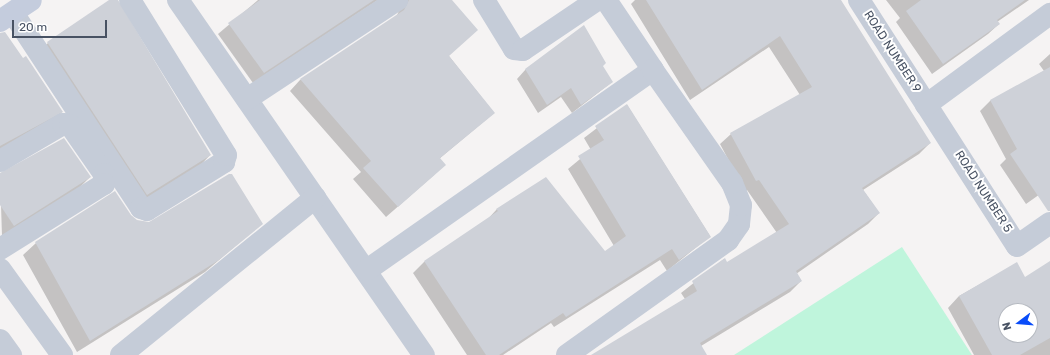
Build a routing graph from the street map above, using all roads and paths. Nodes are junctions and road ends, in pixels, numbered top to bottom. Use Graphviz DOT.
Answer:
graph roads {
  1 [pos="32,0"];
  2 [pos="130,0"];
  3 [pos="178,0"];
  4 [pos="397,0"];
  5 [pos="484,0"];
  6 [pos="606,0"];
  7 [pos="859,0"];
  8 [pos="586,3"];
  9 [pos="1050,14"];
  10 [pos="6,17"];
  11 [pos="653,70"];
  12 [pos="247,99"];
  13 [pos="926,105"];
  14 [pos="0,161"];
  15 [pos="315,198"];
  16 [pos="1050,223"];
  17 [pos="0,249"];
  18 [pos="367,270"];
  19 [pos="2,277"];
  20 [pos="0,340"];
  21 [pos="10,355"];
  22 [pos="62,355"];
  23 [pos="121,355"];
  24 [pos="424,355"];
  25 [pos="567,355"];
  1 -- 10 [label="street"];
  2 -- 10 [label="street"];
  3 -- 12 [label="street"];
  4 -- 12 [label="street"];
  5 -- 8 [label="street"];
  6 -- 11 [label="street"];
  7 -- 13 [label="street, ROAD NUMBER 9"];
  9 -- 13 [label="street"];
  11 -- 18 [label="street"];
  11 -- 25 [label="street"];
  12 -- 15 [label="street"];
  13 -- 16 [label="street, ROAD NUMBER 5"];
  14 -- 17 [label="street"];
  15 -- 18 [label="street"];
  15 -- 23 [label="street"];
  18 -- 24 [label="street"];
  19 -- 22 [label="street"];
  20 -- 21 [label="street"];
}
